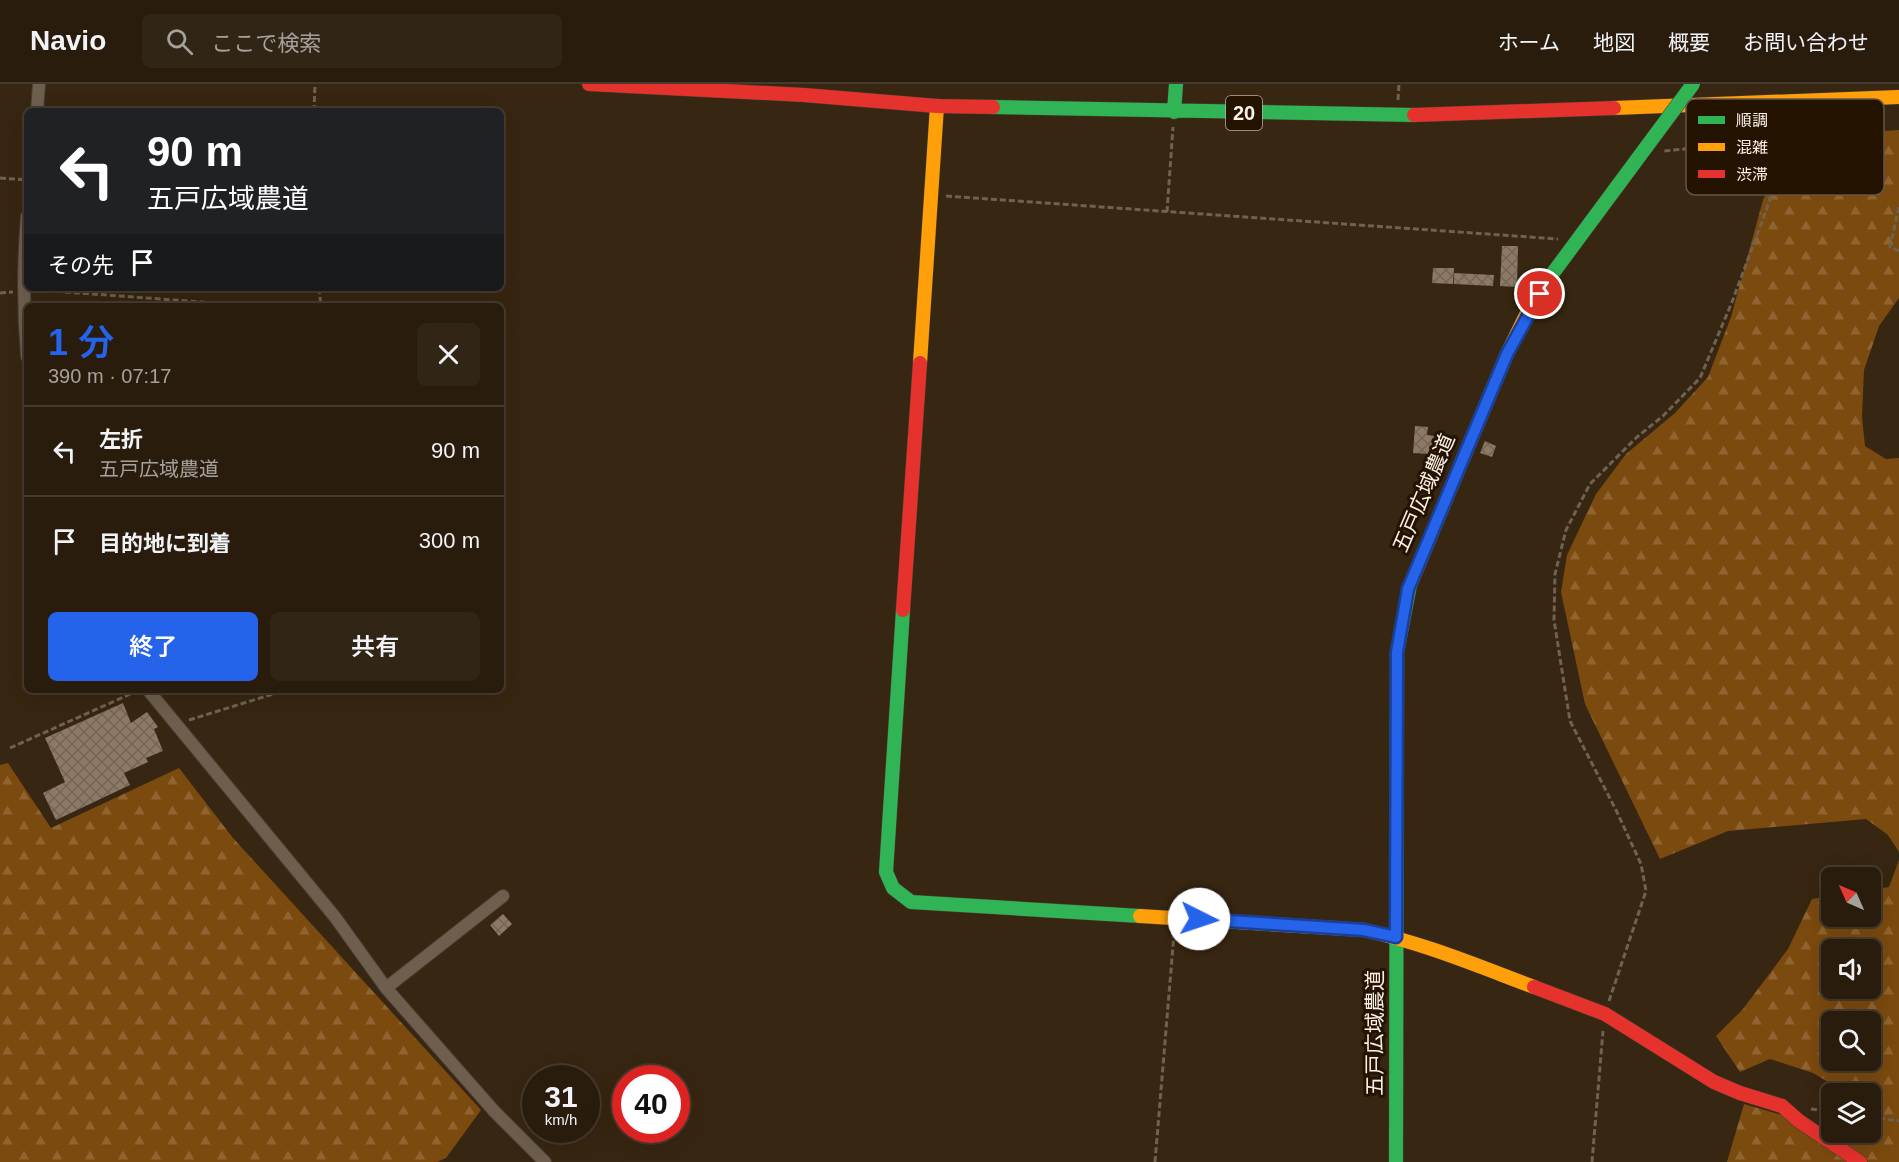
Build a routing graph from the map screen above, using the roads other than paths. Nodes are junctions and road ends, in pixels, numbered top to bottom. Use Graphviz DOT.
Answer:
graph roads {
  1 [pos="39,84"];
  2 [pos="589,84"];
  3 [pos="1176,84"];
  4 [pos="1692,84"];
  5 [pos="1899,97"];
  6 [pos="1846,99"];
  7 [pos="1686,105"];
  8 [pos="937,106"];
  9 [pos="37,108"];
  10 [pos="1174,112"];
  11 [pos="24,252"];
  12 [pos="24,308"];
  13 [pos="150,693"];
  14 [pos="503,896"];
  15 [pos="1396,937"];
  16 [pos="386,988"];
  17 [pos="544,1162"];
  18 [pos="1396,1162"];
  19 [pos="1860,1162"];
  1 -- 9 [label="street"];
  2 -- 8 [label="street, 20"];
  3 -- 10 [label="street"];
  4 -- 15 [label="street, 五戸広域農道, bridge"];
  5 -- 6 [label="street, 20"];
  7 -- 10 [label="street, 20"];
  8 -- 10 [label="street, 20"];
  8 -- 15 [label="street"];
  11 -- 12 [label="street"];
  13 -- 16 [label="street"];
  14 -- 16 [label="street"];
  15 -- 18 [label="street, 五戸広域農道"];
  15 -- 19 [label="street"];
  16 -- 17 [label="street"];
}
